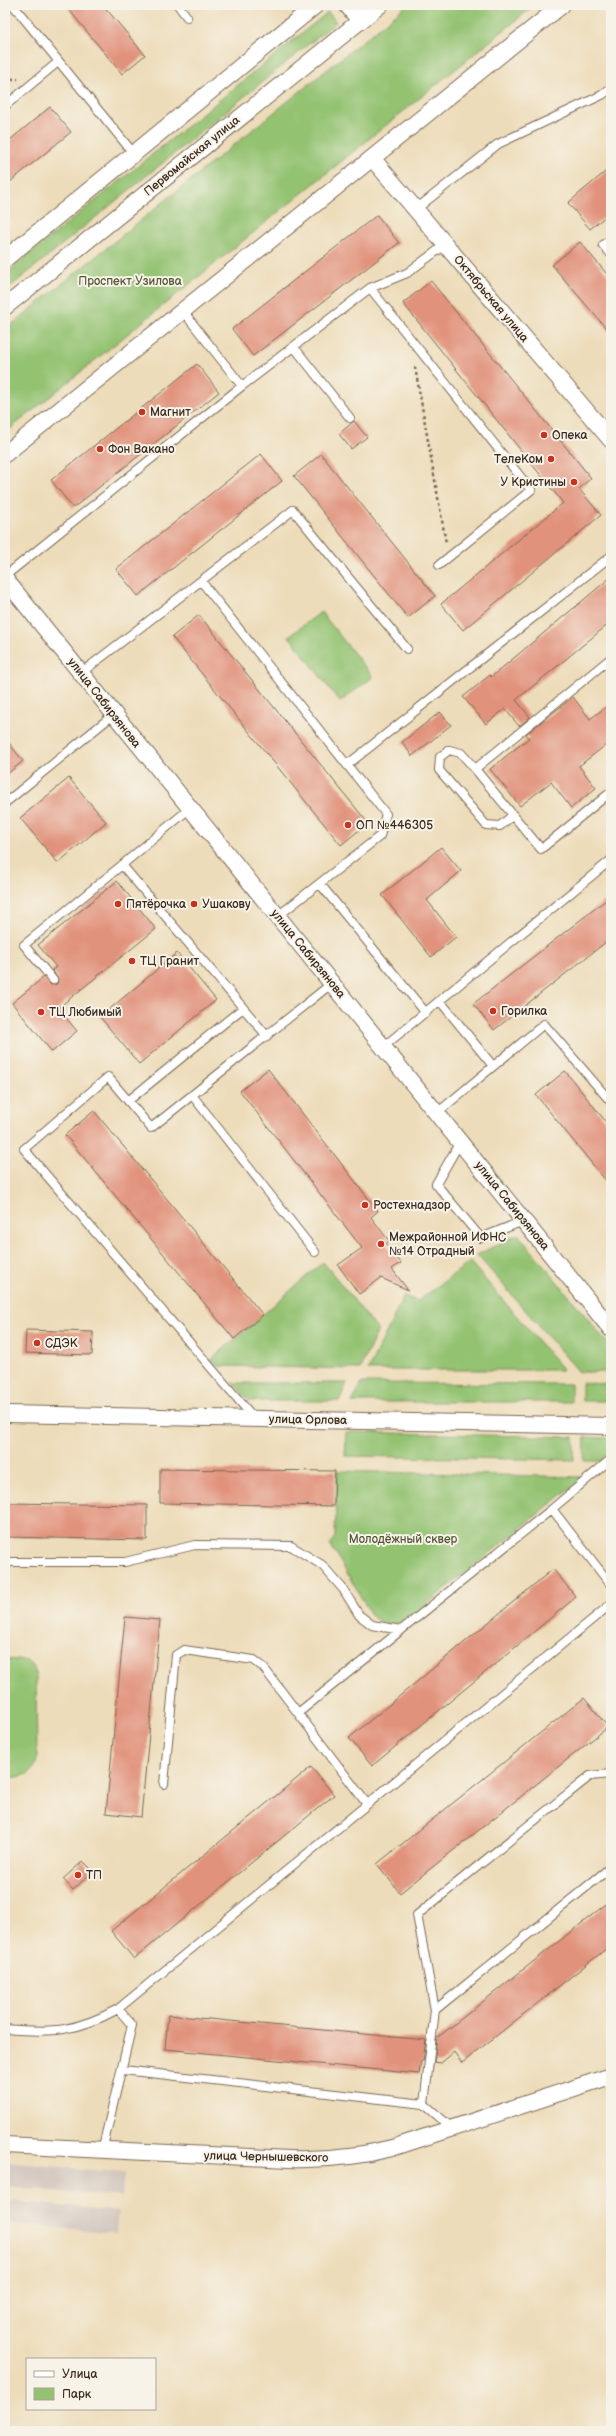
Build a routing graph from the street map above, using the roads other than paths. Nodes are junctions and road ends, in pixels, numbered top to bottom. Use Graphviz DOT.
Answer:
graph roads {
  1 [pos="13,5"];
  2 [pos="178,5"];
  3 [pos="316,5"];
  4 [pos="347,5"];
  5 [pos="380,5"];
  6 [pos="562,5"];
  7 [pos="187,17"];
  8 [pos="360,21"];
  9 [pos="58,62"];
  10 [pos="611,88"];
  11 [pos="5,106"];
  12 [pos="134,154"];
  13 [pos="372,158"];
  14 [pos="415,210"];
  15 [pos="611,239"];
  16 [pos="445,245"];
  17 [pos="611,254"];
  18 [pos="5,259"];
  19 [pos="370,288"];
  20 [pos="5,307"];
  21 [pos="182,310"];
  22 [pos="294,347"];
  23 [pos="242,386"];
  24 [pos="350,418"];
  25 [pos="611,440"];
  26 [pos="5,454"];
  27 [pos="611,556"];
  28 [pos="439,565"];
  29 [pos="5,576"];
  30 [pos="5,579"];
  31 [pos="201,581"];
  32 [pos="407,649"];
  33 [pos="611,658"];
  34 [pos="81,673"];
  35 [pos="113,715"];
  36 [pos="347,766"];
  37 [pos="475,770"];
  38 [pos="611,792"];
  39 [pos="5,803"];
  40 [pos="189,809"];
  41 [pos="513,815"];
  42 [pos="611,860"];
  43 [pos="122,865"];
  44 [pos="320,884"];
  45 [pos="278,916"];
  46 [pos="53,980"];
  47 [pos="332,984"];
  48 [pos="440,1001"];
  49 [pos="243,1008"];
  50 [pos="426,1013"];
  51 [pos="267,1036"];
  52 [pos="383,1047"];
  53 [pos="493,1066"];
  54 [pos="192,1095"];
  55 [pos="128,1101"];
  56 [pos="611,1102"];
  57 [pos="436,1113"];
  58 [pos="460,1142"];
  59 [pos="523,1220"];
  60 [pos="315,1252"];
  61 [pos="611,1329"];
  62 [pos="5,1414"];
  63 [pos="255,1419"];
  64 [pos="611,1426"];
  65 [pos="611,1459"];
  66 [pos="552,1509"];
  67 [pos="5,1562"];
  68 [pos="611,1585"];
  69 [pos="611,1604"];
  70 [pos="401,1630"];
  71 [pos="298,1713"];
  72 [pos="611,1774"];
  73 [pos="164,1784"];
  74 [pos="367,1804"];
  75 [pos="611,1868"];
  76 [pos="118,2009"];
  77 [pos="436,2010"];
  78 [pos="5,2029"];
  79 [pos="123,2070"];
  80 [pos="611,2076"];
  81 [pos="424,2104"];
  82 [pos="452,2128"];
  83 [pos="5,2145"];
  84 [pos="102,2151"];
  1 -- 9 [label="lane"];
  2 -- 7 [label="lane"];
  3 -- 12 [label="street"];
  4 -- 8 [label="street"];
  5 -- 8 [label="street, Первомайская улица"];
  6 -- 13 [label="street"];
  8 -- 20 [label="street, Первомайская улица"];
  9 -- 11 [label="lane"];
  9 -- 12 [label="lane"];
  10 -- 14 [label="lane"];
  12 -- 18 [label="street"];
  13 -- 14 [label="street, Октябрьская улица"];
  13 -- 21 [label="street"];
  14 -- 16 [label="street, Октябрьская улица"];
  15 -- 17 [label="lane"];
  16 -- 19 [label="lane"];
  16 -- 25 [label="street, Октябрьская улица"];
  19 -- 22 [label="lane"];
  19 -- 28 [label="lane"];
  21 -- 23 [label="lane"];
  21 -- 26 [label="street"];
  22 -- 23 [label="lane"];
  22 -- 24 [label="lane"];
  23 -- 29 [label="lane"];
  27 -- 36 [label="lane"];
  30 -- 34 [label="street, улица Сабирзянова"];
  31 -- 32 [label="lane"];
  31 -- 34 [label="lane"];
  31 -- 36 [label="lane"];
  33 -- 37 [label="lane"];
  34 -- 35 [label="street, улица Сабирзянова"];
  35 -- 39 [label="lane"];
  35 -- 40 [label="street, улица Сабирзянова"];
  36 -- 44 [label="lane"];
  37 -- 41 [label="lane"];
  37 -- 41 [label="lane"];
  38 -- 41 [label="lane"];
  40 -- 43 [label="lane"];
  40 -- 45 [label="street, улица Сабирзянова"];
  42 -- 48 [label="lane"];
  43 -- 46 [label="lane"];
  43 -- 49 [label="lane"];
  44 -- 45 [label="lane"];
  44 -- 50 [label="lane"];
  45 -- 47 [label="street, улица Сабирзянова"];
  47 -- 51 [label="lane"];
  47 -- 52 [label="street, улица Сабирзянова"];
  48 -- 50 [label="lane"];
  48 -- 53 [label="lane"];
  49 -- 51 [label="lane"];
  49 -- 55 [label="lane"];
  50 -- 52 [label="lane"];
  51 -- 54 [label="lane"];
  52 -- 57 [label="street, улица Сабирзянова"];
  53 -- 56 [label="lane"];
  53 -- 57 [label="lane"];
  54 -- 55 [label="lane"];
  54 -- 60 [label="lane"];
  55 -- 63 [label="lane"];
  57 -- 58 [label="street, улица Сабирзянова"];
  58 -- 59 [label="street, улица Сабирзянова"];
  58 -- 59 [label="lane"];
  59 -- 61 [label="street, улица Сабирзянова"];
  62 -- 63 [label="street, улица Орлова"];
  63 -- 64 [label="street, улица Орлова"];
  65 -- 66 [label="lane"];
  66 -- 68 [label="lane"];
  66 -- 70 [label="lane"];
  67 -- 70 [label="lane"];
  69 -- 74 [label="lane"];
  70 -- 71 [label="lane"];
  71 -- 73 [label="lane"];
  71 -- 74 [label="lane"];
  72 -- 77 [label="lane"];
  74 -- 76 [label="lane"];
  75 -- 77 [label="lane"];
  76 -- 78 [label="lane"];
  76 -- 79 [label="lane"];
  77 -- 81 [label="lane"];
  79 -- 81 [label="lane"];
  79 -- 84 [label="lane"];
  80 -- 82 [label="street, улица Чернышевского"];
  81 -- 82 [label="lane"];
  82 -- 84 [label="street, улица Чернышевского"];
  83 -- 84 [label="street, улица Чернышевского"];
}
